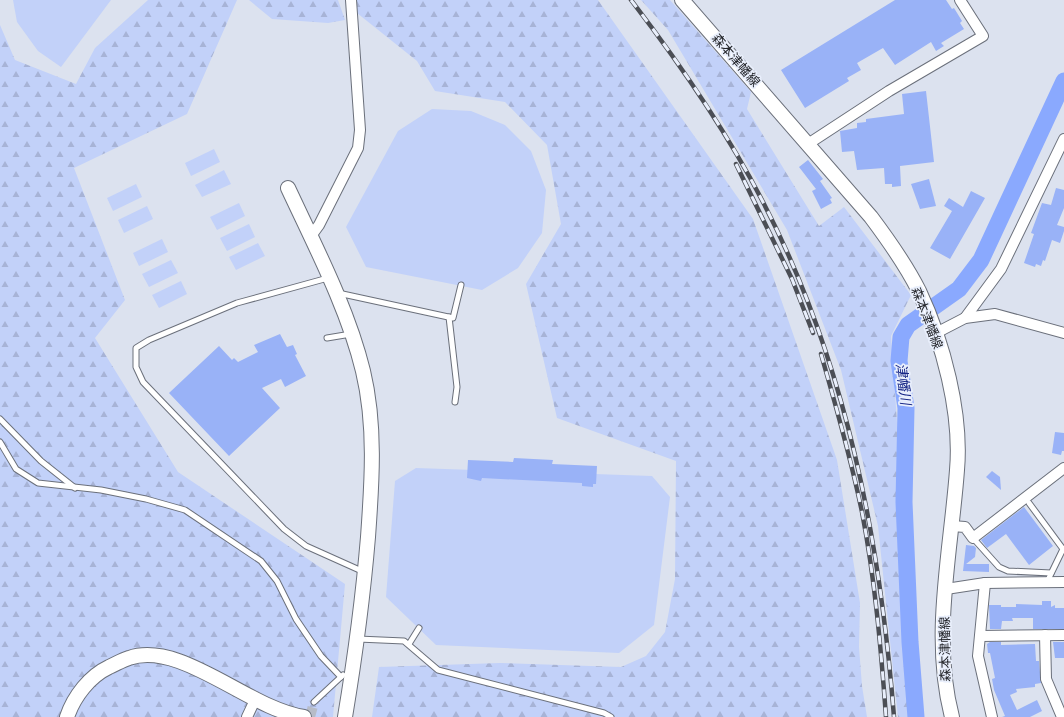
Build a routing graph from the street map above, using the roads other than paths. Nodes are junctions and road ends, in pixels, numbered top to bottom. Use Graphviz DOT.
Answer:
graph roads {
  1 [pos="351,0"];
  2 [pos="682,0"];
  3 [pos="960,0"];
  4 [pos="1063,143"];
  5 [pos="808,144"];
  6 [pos="288,188"];
  7 [pos="311,236"];
  8 [pos="328,278"];
  9 [pos="460,285"];
  10 [pos="335,293"];
  11 [pos="449,317"];
  12 [pos="965,318"];
  13 [pos="936,333"];
  14 [pos="1064,333"];
  15 [pos="351,334"];
  16 [pos="327,338"];
  17 [pos="455,402"];
  18 [pos="0,419"];
  19 [pos="0,442"];
  20 [pos="1064,468"];
  21 [pos="75,488"];
  22 [pos="1029,503"];
  23 [pos="952,526"];
  24 [pos="973,538"];
  25 [pos="365,573"];
  26 [pos="1049,578"];
  27 [pos="1064,582"];
  28 [pos="985,583"];
  29 [pos="946,589"];
  30 [pos="419,628"];
  31 [pos="1045,635"];
  32 [pos="1064,635"];
  33 [pos="981,636"];
  34 [pos="357,639"];
  35 [pos="409,644"];
  36 [pos="353,668"];
  37 [pos="341,677"];
  38 [pos="255,700"];
  39 [pos="314,702"];
  40 [pos="67,717"];
  41 [pos="247,717"];
  42 [pos="304,717"];
  43 [pos="345,717"];
  44 [pos="611,717"];
  45 [pos="952,717"];
  46 [pos="992,717"];
  47 [pos="1062,717"];
  1 -- 7 [label="street"];
  2 -- 5 [label="street, 森本津幡線"];
  3 -- 5 [label="street"];
  4 -- 12 [label="street"];
  5 -- 13 [label="street, 森本津幡線"];
  6 -- 7 [label="street"];
  7 -- 8 [label="street"];
  8 -- 10 [label="street"];
  8 -- 25 [label="lane"];
  9 -- 11 [label="lane"];
  10 -- 11 [label="lane"];
  10 -- 15 [label="street"];
  11 -- 17 [label="lane"];
  12 -- 13 [label="street"];
  12 -- 14 [label="street"];
  13 -- 23 [label="street, 森本津幡線"];
  15 -- 16 [label="lane"];
  15 -- 25 [label="street"];
  18 -- 21 [label="lane"];
  19 -- 21 [label="lane"];
  20 -- 24 [label="street"];
  21 -- 37 [label="lane"];
  22 -- 26 [label="lane"];
  23 -- 24 [label="street"];
  23 -- 29 [label="street, 森本津幡線"];
  24 -- 26 [label="lane"];
  25 -- 34 [label="street"];
  26 -- 27 [label="street"];
  26 -- 28 [label="street"];
  28 -- 29 [label="street"];
  28 -- 33 [label="street"];
  29 -- 45 [label="street, 森本津幡線"];
  30 -- 35 [label="lane"];
  31 -- 32 [label="street"];
  31 -- 33 [label="street"];
  31 -- 47 [label="street"];
  33 -- 46 [label="street"];
  34 -- 35 [label="lane"];
  34 -- 36 [label="street"];
  35 -- 44 [label="lane"];
  36 -- 37 [label="lane"];
  36 -- 43 [label="street"];
  37 -- 39 [label="lane"];
  38 -- 40 [label="street"];
  38 -- 41 [label="street"];
  38 -- 42 [label="street"];
}
